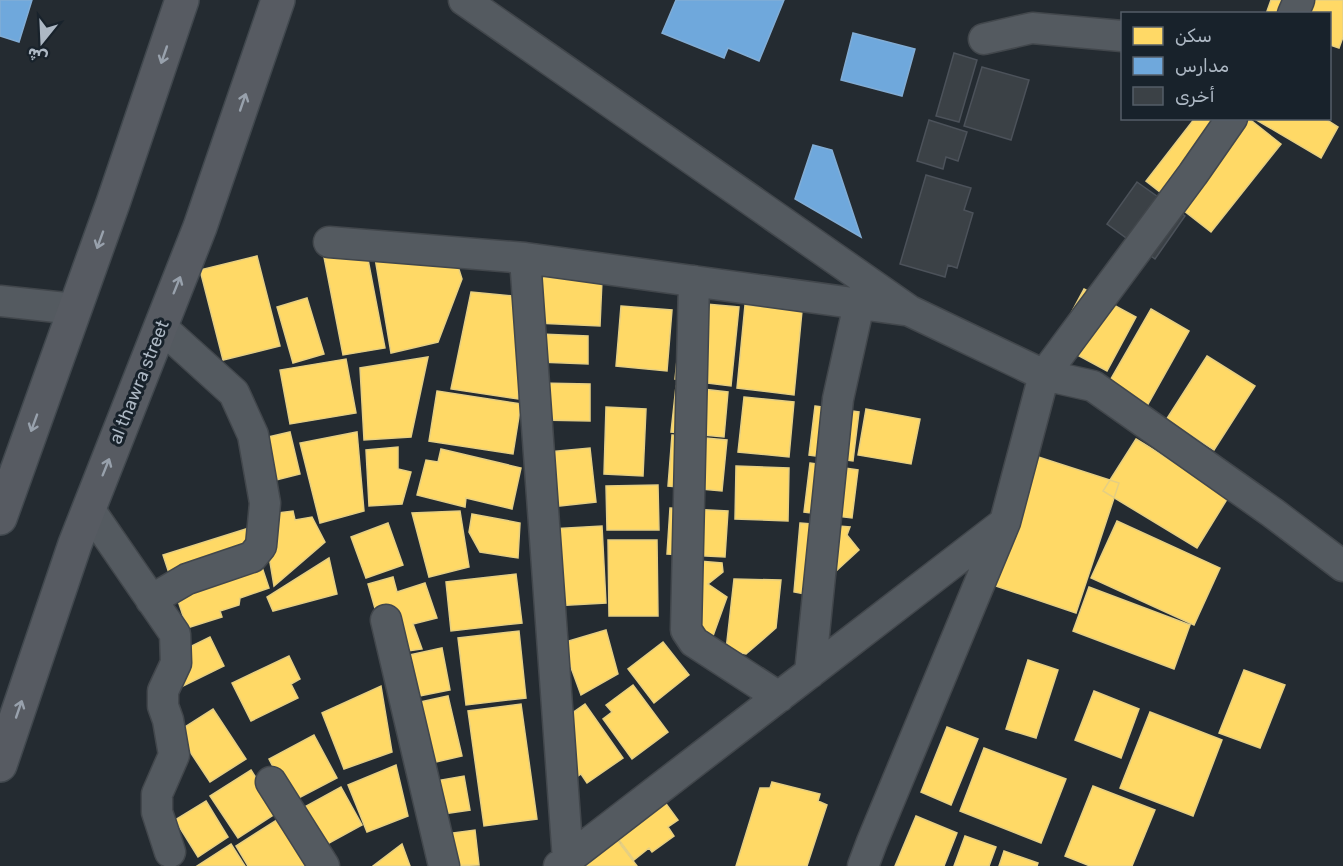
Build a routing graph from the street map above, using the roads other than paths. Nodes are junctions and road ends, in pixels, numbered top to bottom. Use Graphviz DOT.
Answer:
graph roads {
  1 [pos="183,0"];
  2 [pos="278,0"];
  3 [pos="464,0"];
  4 [pos="1121,36"];
  5 [pos="984,39"];
  6 [pos="1231,120"];
  7 [pos="329,242"];
  8 [pos="525,258"];
  9 [pos="694,281"];
  10 [pos="0,300"];
  11 [pos="859,304"];
  12 [pos="75,309"];
  13 [pos="910,311"];
  14 [pos="161,327"];
  15 [pos="1044,375"];
  16 [pos="89,508"];
  17 [pos="0,518"];
  18 [pos="1005,522"];
  19 [pos="1343,566"];
  20 [pos="151,600"];
  21 [pos="386,620"];
  22 [pos="810,673"];
  23 [pos="779,697"];
  24 [pos="0,765"];
  25 [pos="271,782"];
  26 [pos="170,852"];
  27 [pos="563,863"];
  28 [pos="324,866"];
  29 [pos="444,866"];
  30 [pos="863,866"];
  1 -- 12 [label="main road, one-way"];
  14 -- 2 [label="main road, al thawra street, one-way"];
  3 -- 13 [label="street"];
  4 -- 5 [label="street"];
  6 -- 15 [label="street"];
  7 -- 8 [label="street"];
  8 -- 9 [label="street"];
  8 -- 27 [label="street"];
  9 -- 11 [label="street"];
  9 -- 23 [label="street"];
  10 -- 12 [label="street"];
  11 -- 13 [label="street"];
  11 -- 22 [label="street"];
  12 -- 17 [label="main road, one-way"];
  13 -- 15 [label="street"];
  16 -- 14 [label="main road, al thawra street, one-way"];
  14 -- 20 [label="street"];
  15 -- 18 [label="street"];
  15 -- 19 [label="street"];
  16 -- 20 [label="street"];
  24 -- 16 [label="main road, al thawra street, one-way"];
  18 -- 22 [label="street"];
  18 -- 30 [label="street"];
  20 -- 26 [label="street"];
  21 -- 29 [label="street"];
  22 -- 23 [label="street"];
  23 -- 27 [label="street"];
  25 -- 28 [label="street"];
}
